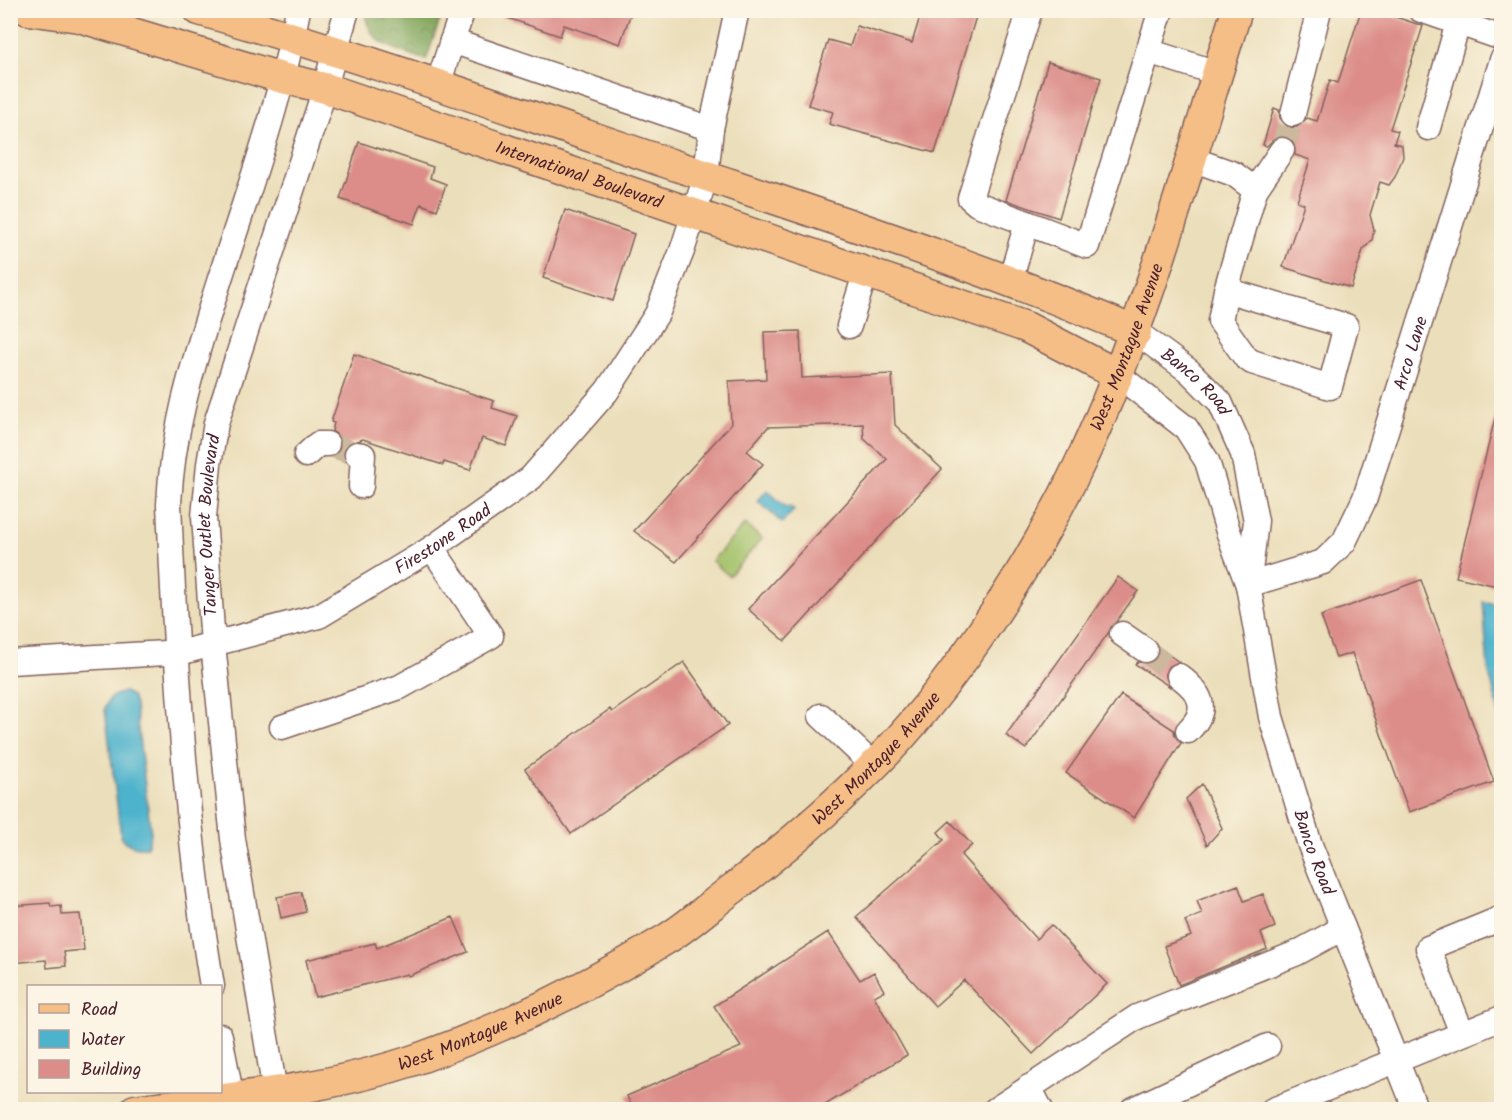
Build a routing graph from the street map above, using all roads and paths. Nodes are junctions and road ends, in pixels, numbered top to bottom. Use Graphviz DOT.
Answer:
graph roads {
  1 [pos="28,10"];
  2 [pos="199,10"];
  3 [pos="347,10"];
  4 [pos="463,10"];
  5 [pos="737,10"];
  6 [pos="1030,10"];
  7 [pos="1161,10"];
  8 [pos="1237,10"];
  9 [pos="1319,10"];
  10 [pos="1421,10"];
  11 [pos="1458,23"];
  12 [pos="296,24"];
  13 [pos="1502,38"];
  14 [pos="452,41"];
  15 [pos="336,51"];
  16 [pos="1149,51"];
  17 [pos="1502,60"];
  18 [pos="1217,73"];
  19 [pos="282,78"];
  20 [pos="438,85"];
  21 [pos="325,88"];
  22 [pos="1293,114"];
  23 [pos="1428,128"];
  24 [pos="711,129"];
  25 [pos="1282,150"];
  26 [pos="1189,158"];
  27 [pos="706,176"];
  28 [pos="1256,190"];
  29 [pos="694,212"];
  30 [pos="1027,223"];
  31 [pos="866,271"];
  32 [pos="1010,280"];
  33 [pos="1226,290"];
  34 [pos="849,326"];
  35 [pos="1136,333"];
  36 [pos="1118,375"];
  37 [pos="357,454"];
  38 [pos="361,486"];
  39 [pos="432,548"];
  40 [pos="1248,585"];
  41 [pos="1122,634"];
  42 [pos="213,644"];
  43 [pos="1145,650"];
  44 [pos="175,652"];
  45 [pos="10,662"];
  46 [pos="1179,676"];
  47 [pos="822,716"];
  48 [pos="282,727"];
  49 [pos="1188,731"];
  50 [pos="873,765"];
  51 [pos="1502,918"];
  52 [pos="1343,928"];
  53 [pos="212,985"];
  54 [pos="1502,1018"];
  55 [pos="1462,1033"];
  56 [pos="222,1046"];
  57 [pos="1269,1046"];
  58 [pos="1396,1059"];
  59 [pos="1029,1087"];
  60 [pos="277,1101"];
  61 [pos="233,1104"];
  62 [pos="135,1110"];
  63 [pos="995,1110"];
  64 [pos="1041,1110"];
  65 [pos="1132,1110"];
  66 [pos="1273,1110"];
  67 [pos="1416,1110"];
  1 -- 19 [label="main road, International Boulevard"];
  2 -- 12 [label="main road"];
  3 -- 15 [label="street, Tanger Outlet Boulevard"];
  4 -- 14 [label="street"];
  5 -- 24 [label="street, Firestone Road"];
  6 -- 30 [label="street"];
  7 -- 16 [label="street"];
  8 -- 18 [label="main road, West Montague Avenue"];
  9 -- 22 [label="street"];
  10 -- 11 [label="street"];
  11 -- 13 [label="street"];
  11 -- 23 [label="street"];
  12 -- 15 [label="main road"];
  12 -- 19 [label="street"];
  14 -- 20 [label="street"];
  14 -- 24 [label="street"];
  15 -- 20 [label="main road"];
  15 -- 21 [label="street, Tanger Outlet Boulevard"];
  16 -- 18 [label="street"];
  16 -- 30 [label="street"];
  17 -- 40 [label="street, Arco Lane"];
  18 -- 26 [label="main road, West Montague Avenue"];
  19 -- 21 [label="main road, International Boulevard"];
  19 -- 44 [label="street"];
  20 -- 27 [label="main road"];
  21 -- 29 [label="main road, International Boulevard"];
  21 -- 42 [label="street, Tanger Outlet Boulevard"];
  24 -- 27 [label="street, Firestone Road"];
  25 -- 28 [label="street"];
  26 -- 28 [label="street"];
  26 -- 35 [label="main road, West Montague Avenue"];
  27 -- 29 [label="street, Firestone Road"];
  27 -- 32 [label="main road"];
  28 -- 33 [label="street"];
  29 -- 31 [label="main road, International Boulevard"];
  29 -- 39 [label="street, Firestone Road"];
  30 -- 32 [label="street"];
  31 -- 34 [label="street"];
  31 -- 36 [label="main road, International Boulevard"];
  32 -- 35 [label="main road"];
  33 -- 33 [label="street"];
  35 -- 36 [label="main road, West Montague Avenue"];
  35 -- 40 [label="street, Banco Road"];
  36 -- 40 [label="street, Banco Road"];
  36 -- 50 [label="main road, West Montague Avenue"];
  37 -- 38 [label="street"];
  39 -- 42 [label="street, Firestone Road"];
  39 -- 48 [label="street"];
  40 -- 52 [label="street, Banco Road"];
  41 -- 43 [label="street"];
  42 -- 44 [label="street, Firestone Road"];
  42 -- 60 [label="street, Tanger Outlet Boulevard"];
  44 -- 45 [label="street, Firestone Road"];
  44 -- 53 [label="street"];
  46 -- 49 [label="street"];
  47 -- 50 [label="street"];
  50 -- 60 [label="main road, West Montague Avenue"];
  51 -- 55 [label="street"];
  52 -- 58 [label="street, Banco Road"];
  52 -- 59 [label="street"];
  54 -- 55 [label="street"];
  55 -- 58 [label="street"];
  56 -- 61 [label="street"];
  57 -- 65 [label="street"];
  58 -- 66 [label="street"];
  58 -- 67 [label="street, Banco Road"];
  59 -- 63 [label="street"];
  59 -- 64 [label="street"];
  60 -- 61 [label="main road, West Montague Avenue"];
  61 -- 62 [label="main road, West Montague Avenue"];
}
